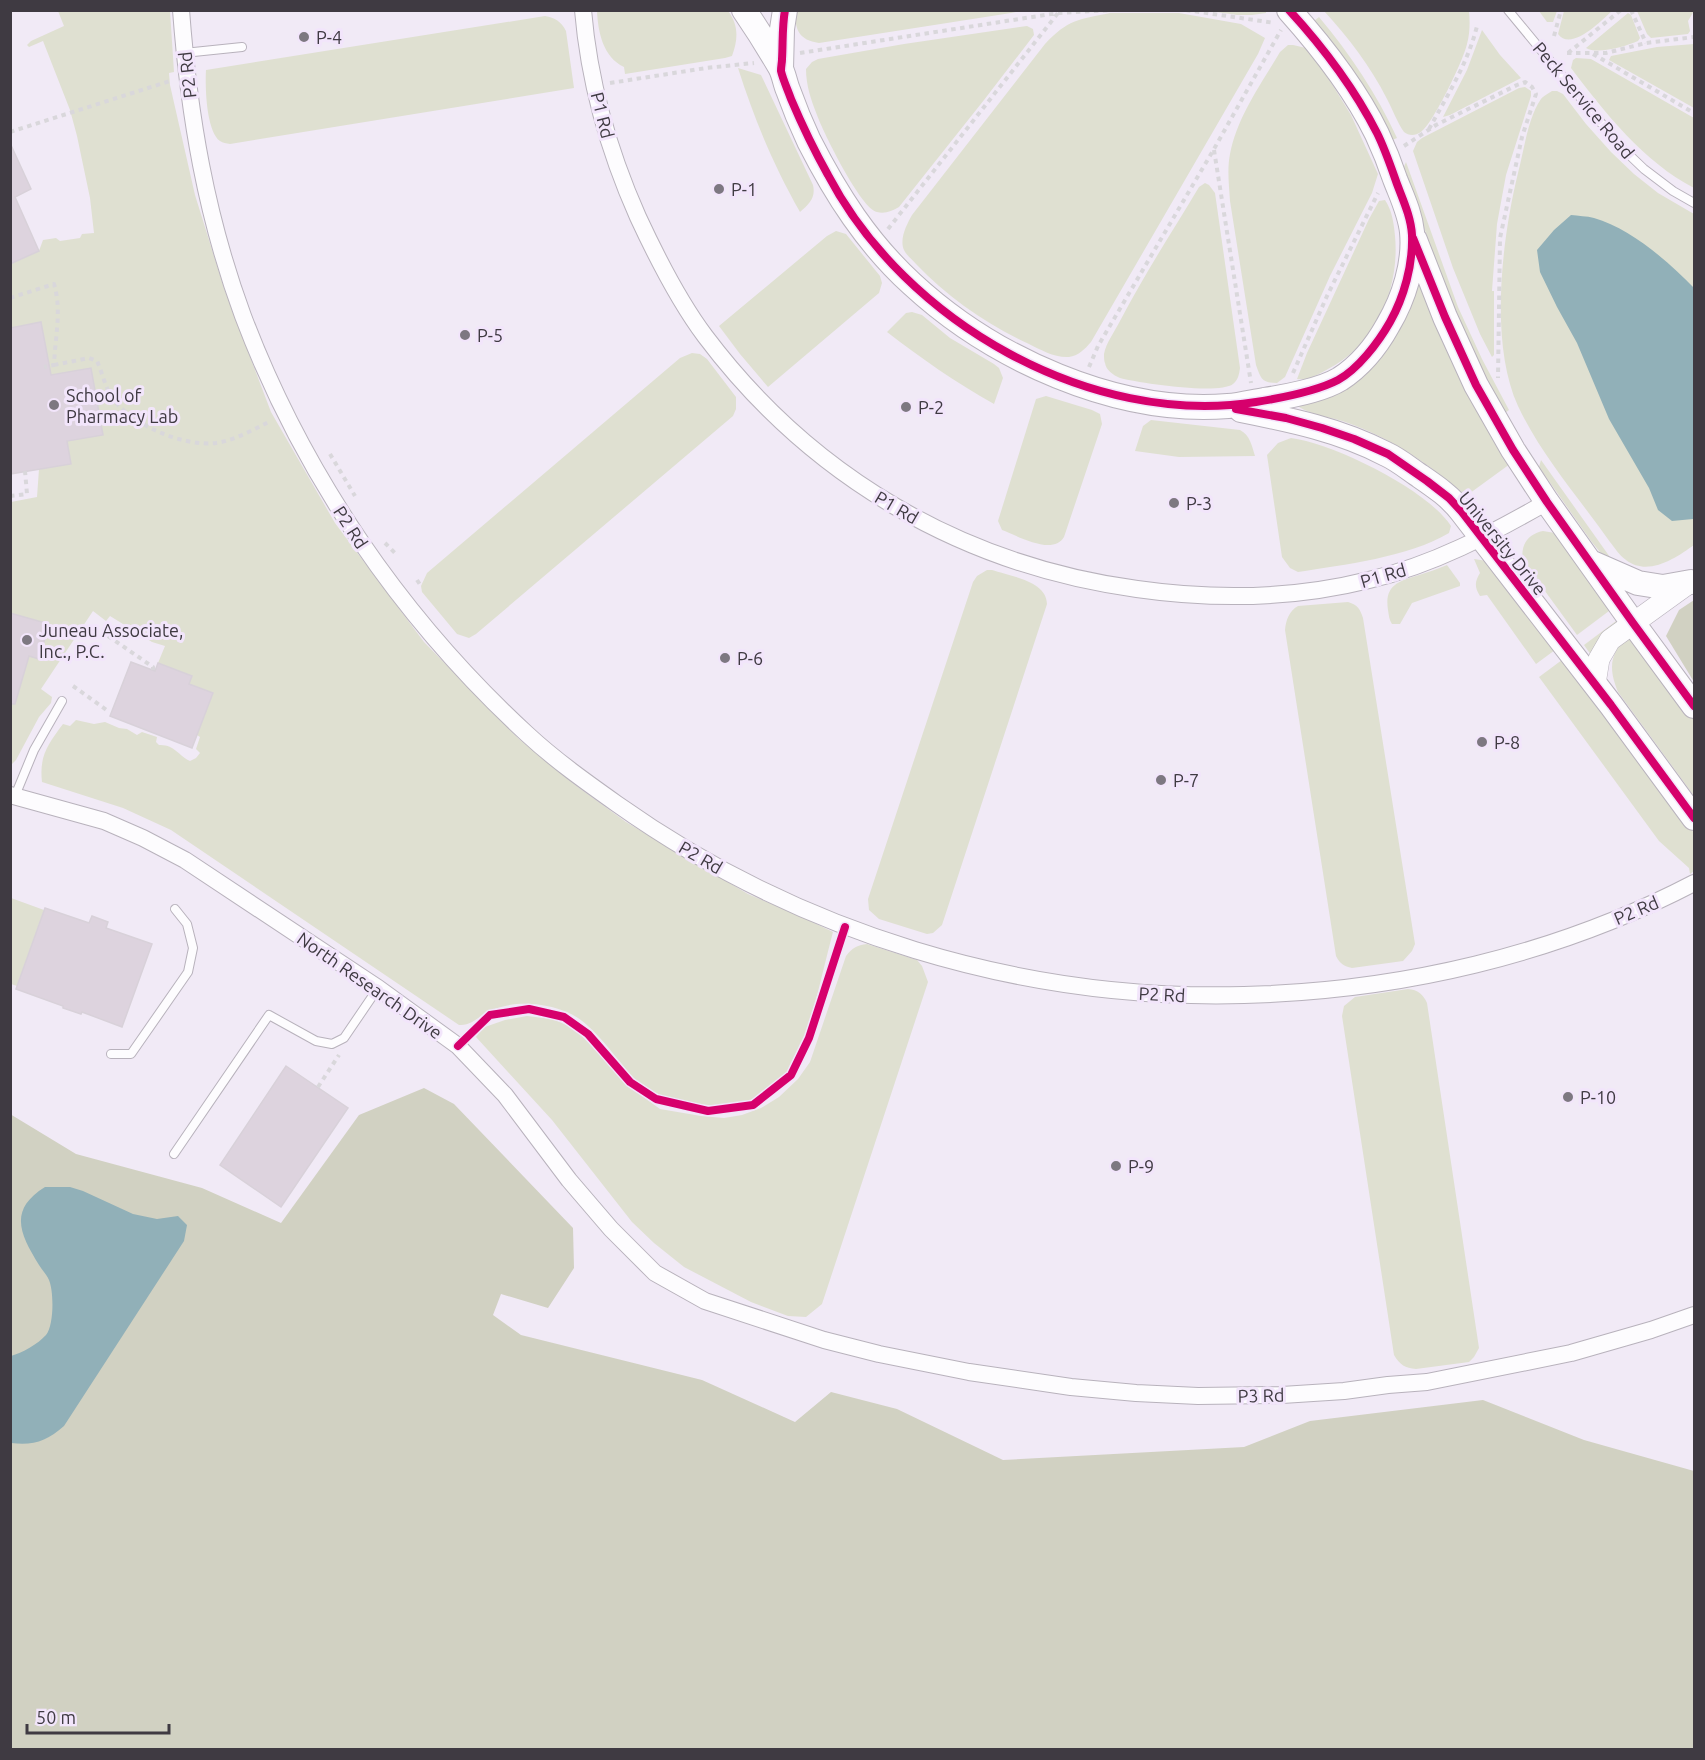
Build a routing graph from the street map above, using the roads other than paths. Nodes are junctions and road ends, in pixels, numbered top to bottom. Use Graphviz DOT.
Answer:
graph roads {
  1 [pos="181,10"];
  2 [pos="583,10"];
  3 [pos="744,10"];
  4 [pos="785,10"];
  5 [pos="1289,10"];
  6 [pos="1508,10"];
  7 [pos="242,47"];
  8 [pos="184,53"];
  9 [pos="789,61"];
  10 [pos="1695,203"];
  11 [pos="1412,235"];
  12 [pos="1228,406"];
  13 [pos="1547,502"];
  14 [pos="1483,538"];
  15 [pos="1590,562"];
  16 [pos="1693,580"];
  17 [pos="1633,623"];
  18 [pos="1595,684"];
  19 [pos="62,701"];
  20 [pos="1695,706"];
  21 [pos="13,796"];
  22 [pos="1695,818"];
  23 [pos="1695,883"];
  24 [pos="175,909"];
  25 [pos="378,988"];
  26 [pos="111,1054"];
  27 [pos="174,1155"];
  28 [pos="1695,1315"];
  29 [pos="824,1340"];
  1 -- 8 [label="street, P2 Rd"];
  2 -- 14 [label="street, P1 Rd"];
  3 -- 9 [label="main road, University Drive"];
  4 -- 9 [label="main road, University Drive"];
  5 -- 11 [label="main road, University Drive"];
  6 -- 10 [label="lane, Peck Service Road"];
  7 -- 8 [label="lane"];
  8 -- 23 [label="street, P2 Rd"];
  9 -- 12 [label="main road, University Drive"];
  11 -- 12 [label="main road, University Drive"];
  11 -- 13 [label="main road, University Drive"];
  12 -- 14 [label="main road, University Drive"];
  13 -- 14 [label="street, P1 Rd"];
  13 -- 15 [label="main road, University Drive"];
  14 -- 18 [label="main road, University Drive"];
  15 -- 16 [label="main road"];
  15 -- 17 [label="main road, University Drive"];
  16 -- 17 [label="street"];
  17 -- 18 [label="street"];
  17 -- 20 [label="main road, University Drive"];
  18 -- 22 [label="main road, University Drive"];
  19 -- 21 [label="lane"];
  21 -- 25 [label="street, North Research Drive"];
  24 -- 26 [label="lane"];
  25 -- 27 [label="lane"];
  25 -- 29 [label="street, North Research Drive"];
  28 -- 29 [label="street, P3 Rd"];
}
